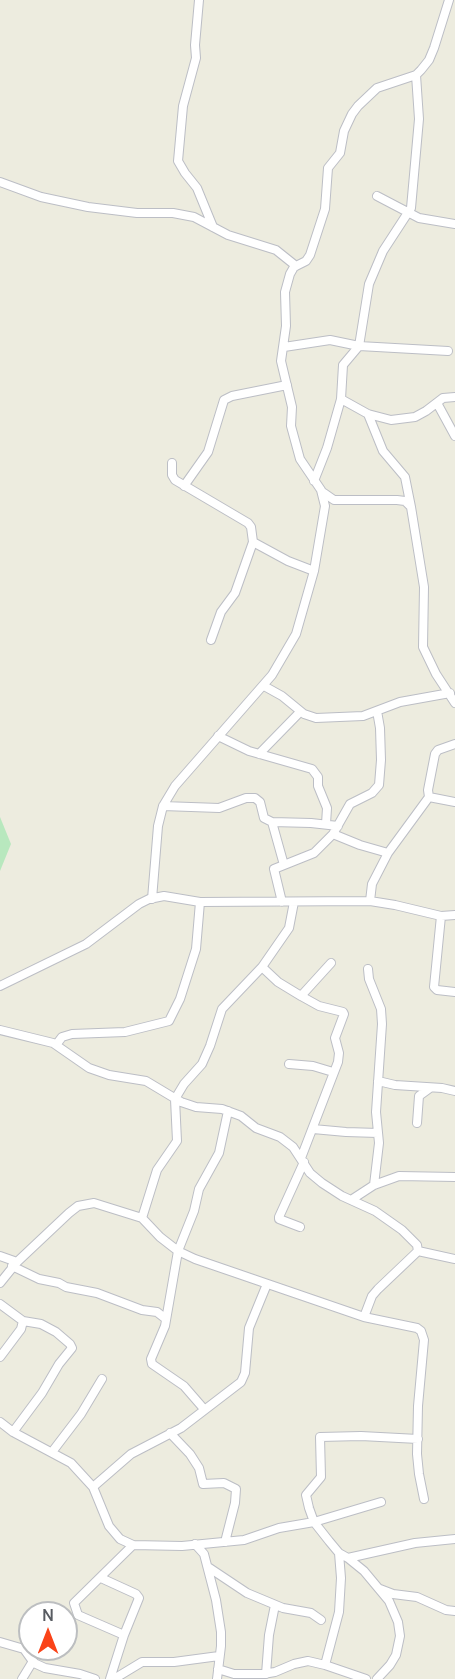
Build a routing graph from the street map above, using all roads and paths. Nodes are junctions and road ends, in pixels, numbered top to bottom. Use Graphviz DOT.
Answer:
graph roads {
  1 [pos="199,0"];
  2 [pos="451,1"];
  3 [pos="416,75"];
  4 [pos="0,182"];
  5 [pos="377,196"];
  6 [pos="408,214"];
  7 [pos="455,224"];
  8 [pos="213,227"];
  9 [pos="296,266"];
  10 [pos="359,346"];
  11 [pos="284,347"];
  12 [pos="448,351"];
  13 [pos="287,386"];
  14 [pos="455,398"];
  15 [pos="341,399"];
  16 [pos="437,403"];
  17 [pos="368,414"];
  18 [pos="455,436"];
  19 [pos="172,464"];
  20 [pos="314,481"];
  21 [pos="184,486"];
  22 [pos="321,490"];
  23 [pos="334,500"];
  24 [pos="325,506"];
  25 [pos="411,507"];
  26 [pos="253,542"];
  27 [pos="314,571"];
  28 [pos="212,640"];
  29 [pos="264,686"];
  30 [pos="450,693"];
  31 [pos="455,703"];
  32 [pos="377,711"];
  33 [pos="300,712"];
  34 [pos="218,736"];
  35 [pos="455,739"];
  36 [pos="455,744"];
  37 [pos="259,754"];
  38 [pos="429,797"];
  39 [pos="455,802"];
  40 [pos="163,806"];
  41 [pos="272,822"];
  42 [pos="326,824"];
  43 [pos="338,826"];
  44 [pos="333,834"];
  45 [pos="388,853"];
  46 [pos="284,865"];
  47 [pos="152,899"];
  48 [pos="370,901"];
  49 [pos="200,902"];
  50 [pos="282,902"];
  51 [pos="294,902"];
  52 [pos="455,915"];
  53 [pos="441,916"];
  54 [pos="331,963"];
  55 [pos="262,967"];
  56 [pos="368,969"];
  57 [pos="0,986"];
  58 [pos="455,992"];
  59 [pos="301,996"];
  60 [pos="0,1030"];
  61 [pos="56,1045"];
  62 [pos="289,1064"];
  63 [pos="333,1072"];
  64 [pos="378,1081"];
  65 [pos="431,1087"];
  66 [pos="455,1091"];
  67 [pos="175,1099"];
  68 [pos="228,1111"];
  69 [pos="417,1123"];
  70 [pos="313,1129"];
  71 [pos="378,1133"];
  72 [pos="302,1160"];
  73 [pos="455,1177"];
  74 [pos="374,1185"];
  75 [pos="351,1200"];
  76 [pos="142,1218"];
  77 [pos="300,1227"];
  78 [pos="178,1251"];
  79 [pos="418,1251"];
  80 [pos="0,1256"];
  81 [pos="455,1258"];
  82 [pos="15,1264"];
  83 [pos="0,1283"];
  84 [pos="267,1284"];
  85 [pos="0,1304"];
  86 [pos="364,1317"];
  87 [pos="166,1319"];
  88 [pos="23,1321"];
  89 [pos="0,1357"];
  90 [pos="102,1379"];
  91 [pos="204,1409"];
  92 [pos="0,1422"];
  93 [pos="13,1432"];
  94 [pos="170,1433"];
  95 [pos="418,1439"];
  96 [pos="52,1452"];
  97 [pos="93,1487"];
  98 [pos="424,1499"];
  99 [pos="381,1502"];
  100 [pos="314,1522"];
  101 [pos="455,1539"];
  102 [pos="225,1542"];
  103 [pos="195,1544"];
  104 [pos="132,1545"];
  105 [pos="339,1553"];
  106 [pos="348,1558"];
  107 [pos="207,1567"];
  108 [pos="101,1578"];
  109 [pos="380,1589"];
  110 [pos="275,1605"];
  111 [pos="455,1611"];
  112 [pos="321,1620"];
  113 [pos="124,1635"];
  114 [pos="0,1642"];
  115 [pos="18,1647"];
  116 [pos="219,1656"];
  117 [pos="33,1661"];
  118 [pos="325,1665"];
  119 [pos="218,1669"];
  120 [pos="266,1674"];
  121 [pos="22,1679"];
  122 [pos="95,1679"];
  123 [pos="112,1679"];
  124 [pos="217,1679"];
  125 [pos="366,1679"];
  126 [pos="377,1679"];
  1 -- 8 [label="street"];
  2 -- 3 [label="street"];
  3 -- 6 [label="street"];
  3 -- 9 [label="street"];
  4 -- 8 [label="street"];
  5 -- 6 [label="street"];
  6 -- 7 [label="street"];
  6 -- 10 [label="street"];
  8 -- 9 [label="street"];
  9 -- 11 [label="street"];
  10 -- 11 [label="street"];
  10 -- 12 [label="street"];
  10 -- 15 [label="street"];
  11 -- 13 [label="street"];
  13 -- 20 [label="street"];
  13 -- 21 [label="street"];
  14 -- 16 [label="street"];
  15 -- 17 [label="street"];
  15 -- 20 [label="street"];
  16 -- 17 [label="street"];
  16 -- 18 [label="street"];
  17 -- 25 [label="street"];
  19 -- 21 [label="street"];
  20 -- 22 [label="street"];
  21 -- 26 [label="street"];
  22 -- 23 [label="street"];
  22 -- 24 [label="street"];
  23 -- 24 [label="street"];
  23 -- 25 [label="street"];
  24 -- 27 [label="street"];
  25 -- 30 [label="street"];
  26 -- 27 [label="street"];
  26 -- 28 [label="street"];
  27 -- 29 [label="street"];
  29 -- 33 [label="street"];
  29 -- 34 [label="street"];
  30 -- 31 [label="street"];
  30 -- 32 [label="street"];
  32 -- 33 [label="street"];
  32 -- 43 [label="street"];
  33 -- 37 [label="street"];
  34 -- 37 [label="street"];
  34 -- 40 [label="street"];
  35 -- 36 [label="street"];
  36 -- 38 [label="street"];
  37 -- 42 [label="street"];
  38 -- 39 [label="street"];
  38 -- 45 [label="street"];
  40 -- 41 [label="street"];
  40 -- 47 [label="street"];
  41 -- 42 [label="street"];
  41 -- 46 [label="street"];
  42 -- 43 [label="street"];
  43 -- 44 [label="street"];
  44 -- 45 [label="street"];
  44 -- 46 [label="street"];
  45 -- 48 [label="street"];
  46 -- 50 [label="street"];
  47 -- 49 [label="street"];
  47 -- 57 [label="street"];
  48 -- 51 [label="street"];
  48 -- 53 [label="street"];
  49 -- 50 [label="street"];
  49 -- 61 [label="street"];
  50 -- 51 [label="street"];
  51 -- 55 [label="street"];
  52 -- 53 [label="street"];
  53 -- 58 [label="street"];
  54 -- 59 [label="street"];
  55 -- 59 [label="street"];
  55 -- 67 [label="street"];
  56 -- 64 [label="street"];
  59 -- 63 [label="street"];
  60 -- 61 [label="street"];
  61 -- 67 [label="street"];
  62 -- 63 [label="street"];
  63 -- 70 [label="street"];
  64 -- 65 [label="street"];
  64 -- 71 [label="street"];
  65 -- 66 [label="street"];
  65 -- 69 [label="street"];
  67 -- 68 [label="street"];
  67 -- 76 [label="street"];
  68 -- 72 [label="street"];
  68 -- 78 [label="street"];
  70 -- 71 [label="street"];
  70 -- 72 [label="street"];
  71 -- 74 [label="street"];
  72 -- 75 [label="street"];
  72 -- 77 [label="street"];
  73 -- 74 [label="street"];
  74 -- 75 [label="street"];
  75 -- 79 [label="street"];
  76 -- 78 [label="street"];
  76 -- 82 [label="street"];
  78 -- 84 [label="street"];
  78 -- 87 [label="street"];
  79 -- 81 [label="street"];
  79 -- 86 [label="street"];
  80 -- 82 [label="street"];
  82 -- 83 [label="street"];
  82 -- 87 [label="street"];
  84 -- 86 [label="street"];
  84 -- 91 [label="street"];
  85 -- 88 [label="street"];
  86 -- 95 [label="street"];
  87 -- 91 [label="street"];
  88 -- 89 [label="street"];
  88 -- 93 [label="street"];
  90 -- 96 [label="street"];
  91 -- 94 [label="street"];
  92 -- 93 [label="street"];
  93 -- 96 [label="street"];
  94 -- 97 [label="street"];
  94 -- 102 [label="street"];
  95 -- 98 [label="street"];
  95 -- 100 [label="street"];
  96 -- 97 [label="street"];
  97 -- 104 [label="street"];
  99 -- 100 [label="street"];
  100 -- 102 [label="street"];
  100 -- 105 [label="street"];
  101 -- 106 [label="street"];
  102 -- 103 [label="street"];
  103 -- 104 [label="street"];
  103 -- 107 [label="street"];
  104 -- 108 [label="street"];
  105 -- 106 [label="street"];
  105 -- 118 [label="street"];
  106 -- 109 [label="street"];
  107 -- 110 [label="street"];
  107 -- 116 [label="street"];
  108 -- 113 [label="street"];
  108 -- 113 [label="street"];
  109 -- 111 [label="street"];
  109 -- 126 [label="street"];
  110 -- 112 [label="street"];
  110 -- 120 [label="street"];
  113 -- 123 [label="street"];
  114 -- 115 [label="street"];
  116 -- 119 [label="street"];
  116 -- 123 [label="street"];
  117 -- 121 [label="street"];
  117 -- 122 [label="street"];
  118 -- 120 [label="street"];
  118 -- 125 [label="street"];
  119 -- 120 [label="street"];
  119 -- 124 [label="street"];
}
